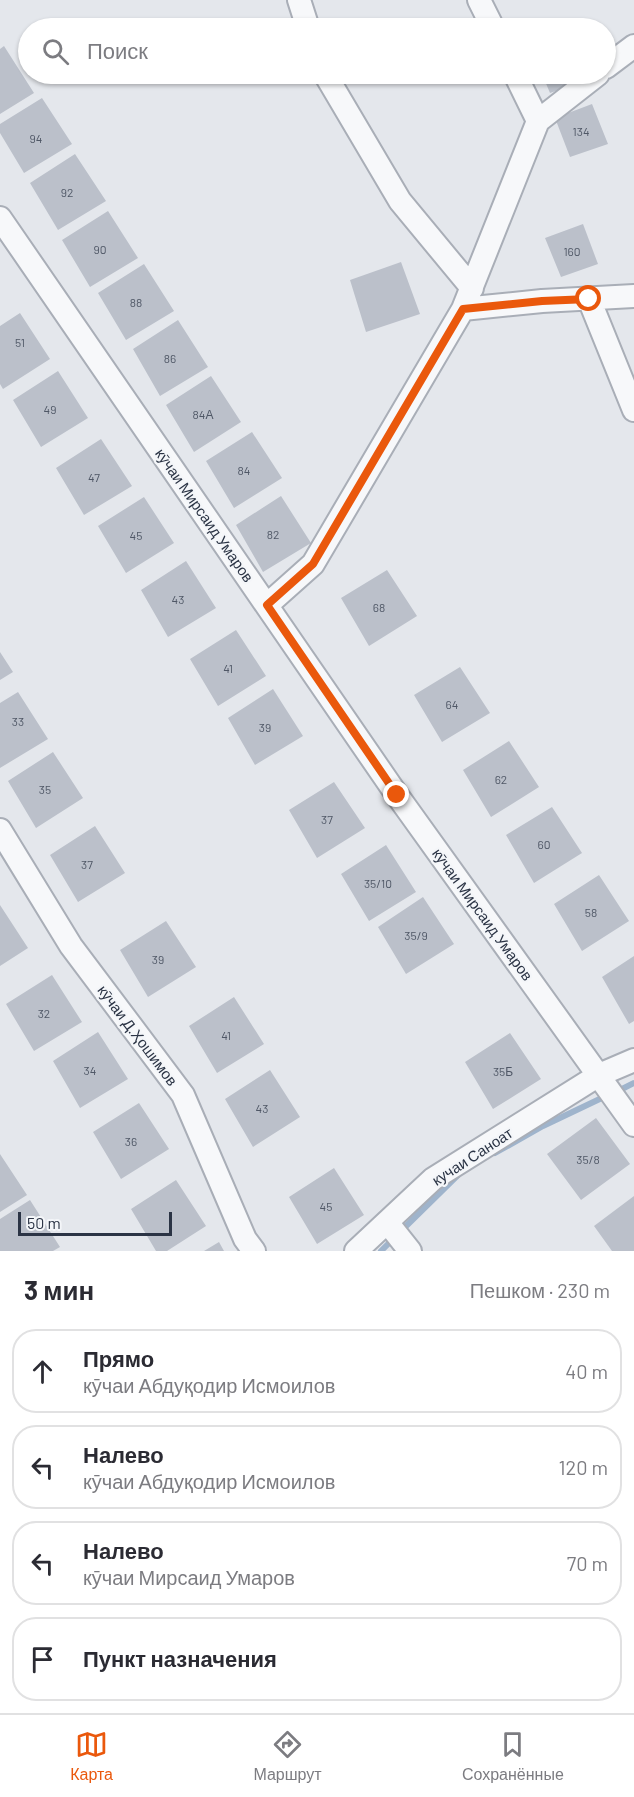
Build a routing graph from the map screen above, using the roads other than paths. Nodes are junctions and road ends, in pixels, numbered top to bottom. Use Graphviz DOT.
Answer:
graph roads {
  1 [pos="299,0"];
  2 [pos="479,0"];
  3 [pos="305,18"];
  4 [pos="488,18"];
  5 [pos="634,46"];
  6 [pos="616,60"];
  7 [pos="332,84"];
  8 [pos="520,84"];
  9 [pos="584,84"];
  10 [pos="538,121"];
  11 [pos="0,218"];
  12 [pos="471,288"];
  13 [pos="634,296"];
  14 [pos="589,299"];
  15 [pos="463,309"];
  16 [pos="634,410"];
  17 [pos="267,605"];
  18 [pos="0,830"];
  19 [pos="634,1059"];
  20 [pos="608,1087"];
  21 [pos="634,1125"];
  22 [pos="398,1236"];
  23 [pos="254,1251"];
  24 [pos="356,1251"];
  1 -- 3 [label="street"];
  2 -- 4 [label="street"];
  5 -- 6 [label="street"];
  7 -- 12 [label="street"];
  8 -- 10 [label="street"];
  9 -- 10 [label="street"];
  10 -- 12 [label="street"];
  11 -- 17 [label="street, кӯчаи Мирсаид Умаров"];
  12 -- 15 [label="street"];
  13 -- 14 [label="street"];
  14 -- 15 [label="street"];
  14 -- 16 [label="street"];
  15 -- 17 [label="street"];
  17 -- 20 [label="street, кӯчаи Мирсаид Умаров"];
  18 -- 23 [label="street, кӯчаи Д.Ҳошимов"];
  19 -- 20 [label="street, кучаи Саноат"];
  20 -- 21 [label="street, кӯчаи Мирсаид Умаров"];
  20 -- 22 [label="street, кучаи Саноат"];
  22 -- 24 [label="street, кучаи Саноат"];
}
